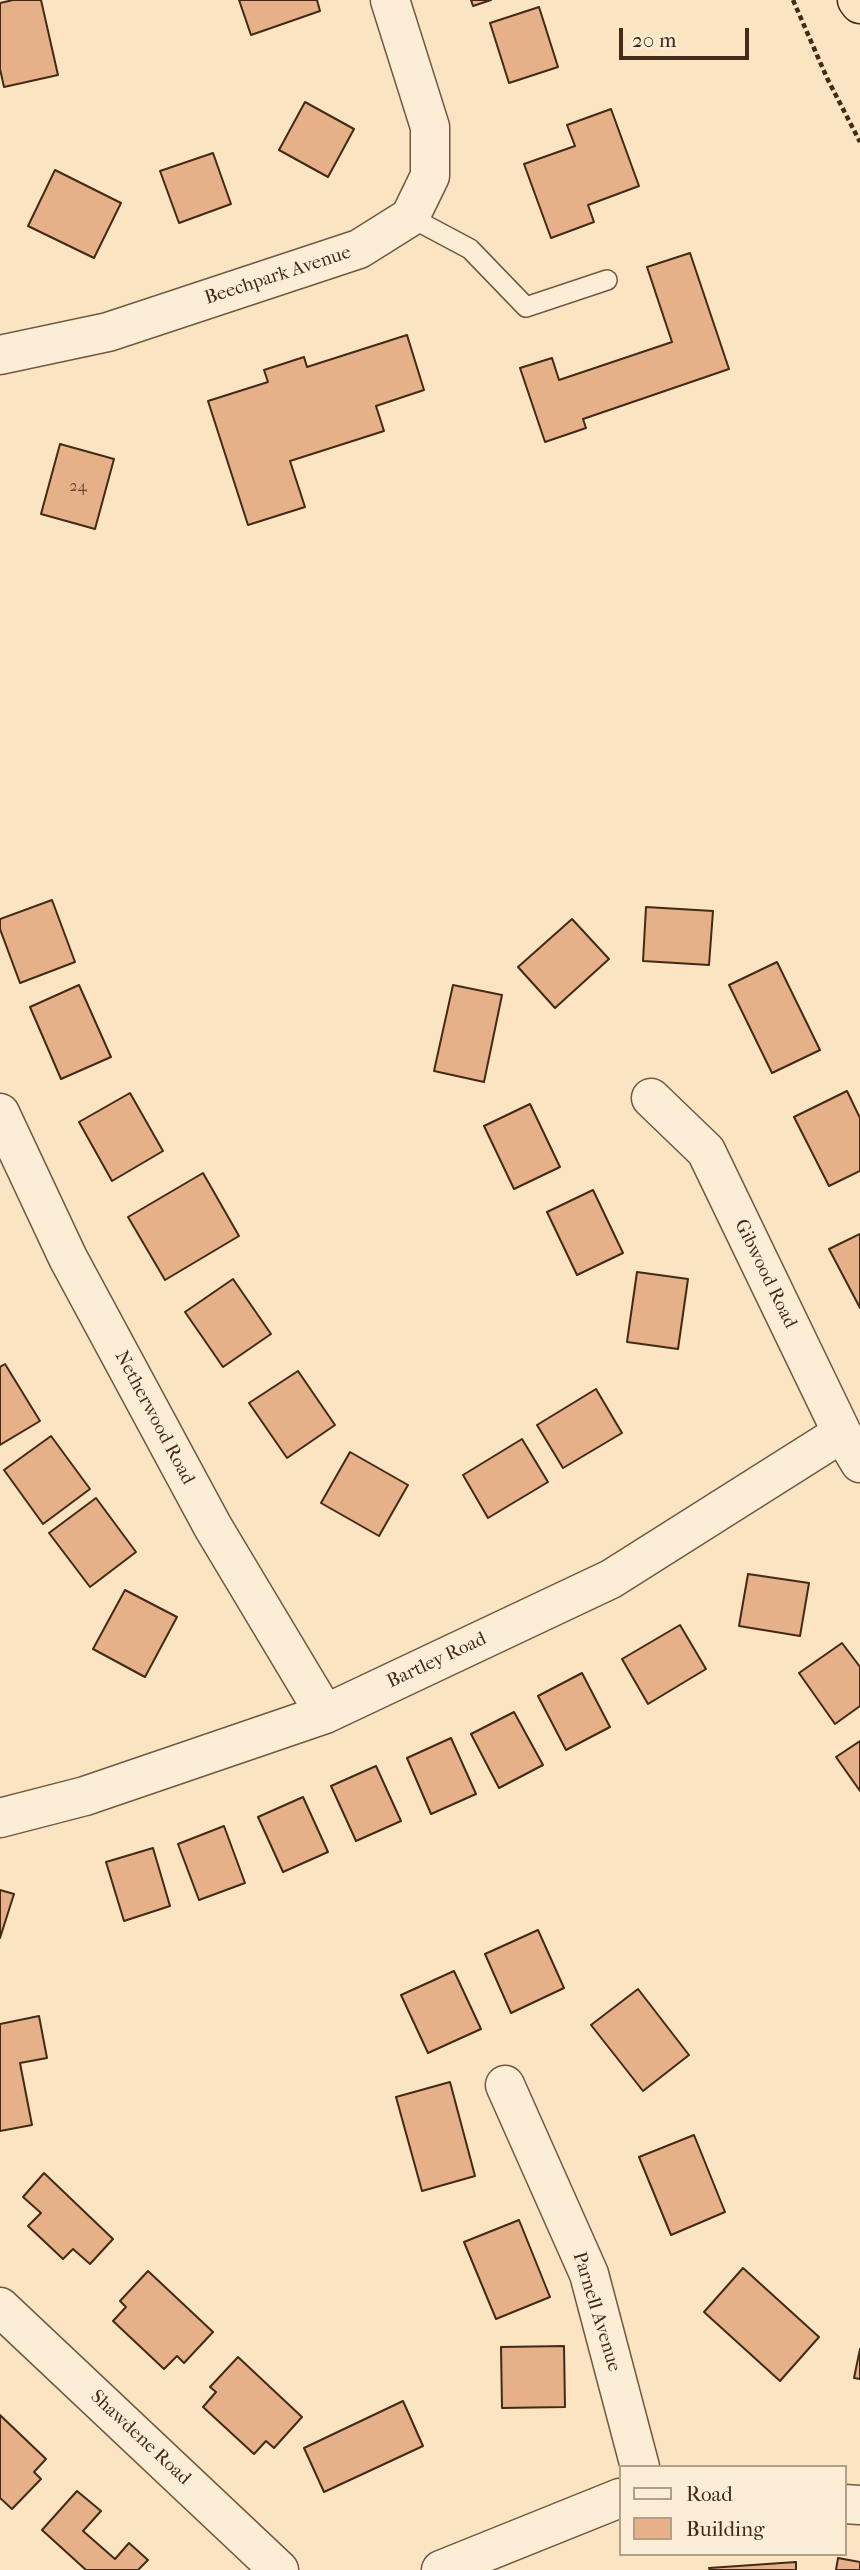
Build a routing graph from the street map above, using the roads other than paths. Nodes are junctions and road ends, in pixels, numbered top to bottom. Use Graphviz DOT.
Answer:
graph roads {
  1 [pos="390,0"];
  2 [pos="410,217"];
  3 [pos="607,280"];
  4 [pos="0,355"];
  5 [pos="651,1098"];
  6 [pos="0,1113"];
  7 [pos="851,1448"];
  8 [pos="325,1714"];
  9 [pos="0,1818"];
  10 [pos="505,2085"];
  11 [pos="0,2307"];
  12 [pos="639,2465"];
  13 [pos="618,2499"];
  14 [pos="279,2570"];
  15 [pos="441,2570"];
  1 -- 2 [label="street"];
  2 -- 3 [label="lane"];
  2 -- 4 [label="street, Beechpark Avenue"];
  5 -- 7 [label="street, Gibwood Road"];
  6 -- 8 [label="street, Netherwood Road"];
  7 -- 8 [label="street, Bartley Road"];
  8 -- 9 [label="street, Bartley Road"];
  10 -- 12 [label="street, Parnell Avenue"];
  11 -- 14 [label="street, Shawdene Road"];
  13 -- 15 [label="street"];
}
